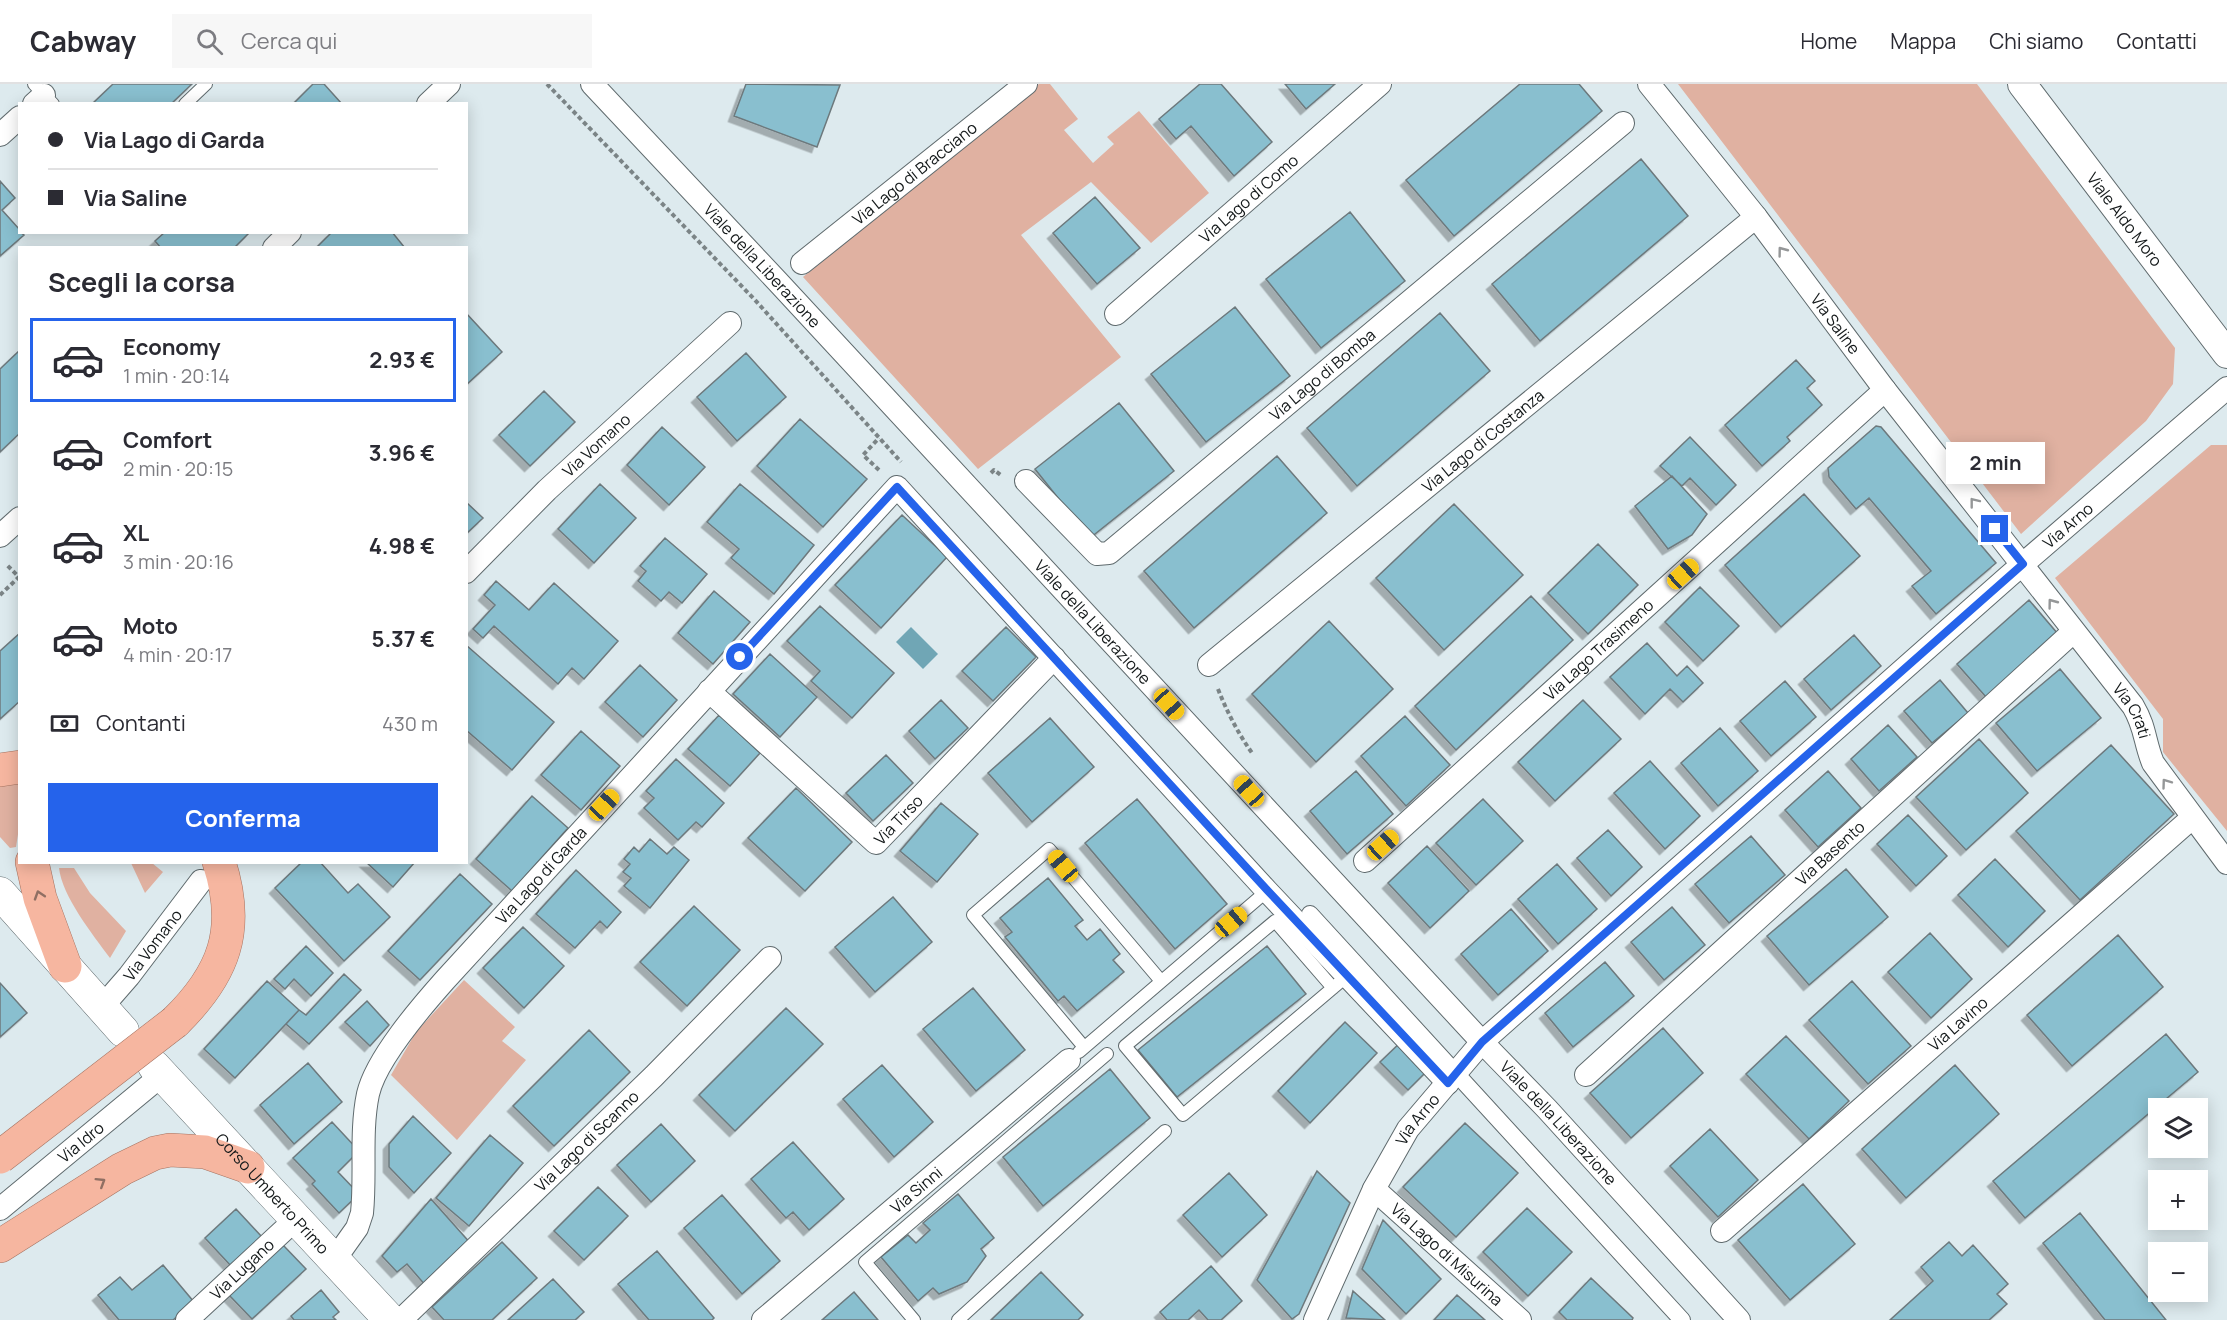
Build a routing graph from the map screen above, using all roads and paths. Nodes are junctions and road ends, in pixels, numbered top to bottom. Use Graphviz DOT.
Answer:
graph roads {
  1 [pos="206,84"];
  2 [pos="449,84"];
  3 [pos="592,84"];
  4 [pos="1026,84"];
  5 [pos="1380,84"];
  6 [pos="1649,84"];
  7 [pos="2022,84"];
  8 [pos="187,102"];
  9 [pos="430,102"];
  10 [pos="18,119"];
  11 [pos="1623,123"];
  12 [pos="0,135"];
  13 [pos="1756,217"];
  14 [pos="288,234"];
  15 [pos="276,246"];
  16 [pos="802,263"];
  17 [pos="1116,314"];
  18 [pos="730,323"];
  19 [pos="2227,354"];
  20 [pos="2227,388"];
  21 [pos="1885,390"];
  22 [pos="879,438"];
  23 [pos="1026,481"];
  24 [pos="897,487"];
  25 [pos="18,520"];
  26 [pos="0,536"];
  27 [pos="6,564"];
  28 [pos="2023,564"];
  29 [pos="468,570"];
  30 [pos="18,576"];
  31 [pos="18,578"];
  32 [pos="0,595"];
  33 [pos="2073,632"];
  34 [pos="1054,658"];
  35 [pos="1209,665"];
  36 [pos="709,691"];
  37 [pos="18,767"];
  38 [pos="0,770"];
  39 [pos="2192,818"];
  40 [pos="1365,861"];
  41 [pos="2227,863"];
  42 [pos="32,864"];
  43 [pos="216,880"];
  44 [pos="1268,891"];
  45 [pos="3,903"];
  46 [pos="1310,914"];
  47 [pos="770,958"];
  48 [pos="65,966"];
  49 [pos="1161,981"];
  50 [pos="1340,982"];
  51 [pos="102,1007"];
  52 [pos="123,1031"];
  53 [pos="1482,1042"];
  54 [pos="1076,1054"];
  55 [pos="1107,1054"];
  56 [pos="158,1070"];
  57 [pos="1586,1075"];
  58 [pos="1451,1079"];
  59 [pos="1165,1131"];
  60 [pos="0,1157"];
  61 [pos="248,1167"];
  62 [pos="1374,1189"];
  63 [pos="0,1209"];
  64 [pos="297,1218"];
  65 [pos="1722,1231"];
  66 [pos="0,1246"];
  67 [pos="335,1260"];
  68 [pos="187,1320"];
  69 [pos="390,1320"];
  70 [pos="401,1320"];
  71 [pos="763,1320"];
  72 [pos="914,1320"];
  73 [pos="958,1320"];
  74 [pos="1314,1320"];
  75 [pos="1520,1320"];
  76 [pos="1682,1320"];
  77 [pos="1739,1320"];
  1 -- 8 [label="lane"];
  2 -- 9 [label="street"];
  3 -- 53 [label="street, Viale della Liberazione"];
  4 -- 16 [label="street, Via Lago di Bracciano"];
  5 -- 17 [label="street, Via Lago di Como"];
  6 -- 13 [label="street, Via Saline"];
  7 -- 19 [label="street, Viale Aldo Moro"];
  10 -- 12 [label="street"];
  11 -- 23 [label="street, Via Lago di Bomba"];
  21 -- 13 [label="street, Via Saline, one-way"];
  13 -- 35 [label="street, Via Lago di Costanza"];
  14 -- 15 [label="street"];
  18 -- 29 [label="street, Via Vomano"];
  20 -- 28 [label="street, Via Arno"];
  28 -- 21 [label="street, Via Saline, one-way"];
  21 -- 40 [label="street, Via Lago Trasimeno"];
  22 -- 24 [label="path"];
  24 -- 34 [label="street"];
  24 -- 36 [label="street, Via Lago di Garda"];
  25 -- 26 [label="street"];
  27 -- 30 [label="path"];
  33 -- 28 [label="street, Via Crati, one-way"];
  28 -- 53 [label="street, Via Arno"];
  31 -- 32 [label="path"];
  39 -- 33 [label="street, Via Crati, one-way"];
  33 -- 57 [label="street, Via Basento"];
  34 -- 36 [label="street, Via Tirso"];
  34 -- 44 [label="street"];
  36 -- 67 [label="street, Via Lago di Garda"];
  37 -- 38 [label="highway"];
  39 -- 41 [label="street, Via Crati"];
  39 -- 65 [label="street, Via Lavino"];
  48 -- 42 [label="highway, one-way"];
  43 -- 51 [label="street, Via Vomano"];
  43 -- 60 [label="highway, bridge"];
  44 -- 49 [label="lane"];
  44 -- 50 [label="street"];
  45 -- 48 [label="main road"];
  46 -- 58 [label="street"];
  47 -- 70 [label="street, Via Lago di Scanno"];
  48 -- 51 [label="main road"];
  49 -- 54 [label="lane"];
  49 -- 54 [label="lane"];
  50 -- 50 [label="lane"];
  50 -- 58 [label="street"];
  51 -- 52 [label="main road"];
  53 -- 58 [label="street, Via Arno"];
  53 -- 77 [label="street, Viale della Liberazione"];
  54 -- 71 [label="street, Via Sinni"];
  55 -- 72 [label="lane"];
  56 -- 61 [label="main road, Corso Umberto Primo"];
  56 -- 63 [label="street, Via Idro"];
  58 -- 62 [label="street, Via Arno"];
  58 -- 76 [label="street"];
  59 -- 73 [label="lane"];
  61 -- 64 [label="main road, Corso Umberto Primo"];
  66 -- 61 [label="highway, one-way"];
  62 -- 74 [label="street, Via Arno"];
  62 -- 75 [label="street, Via Lago di Misurina"];
  64 -- 67 [label="main road, Corso Umberto Primo"];
  64 -- 68 [label="street, Via Lugano"];
  67 -- 69 [label="main road, Corso Umberto Primo"];
}
